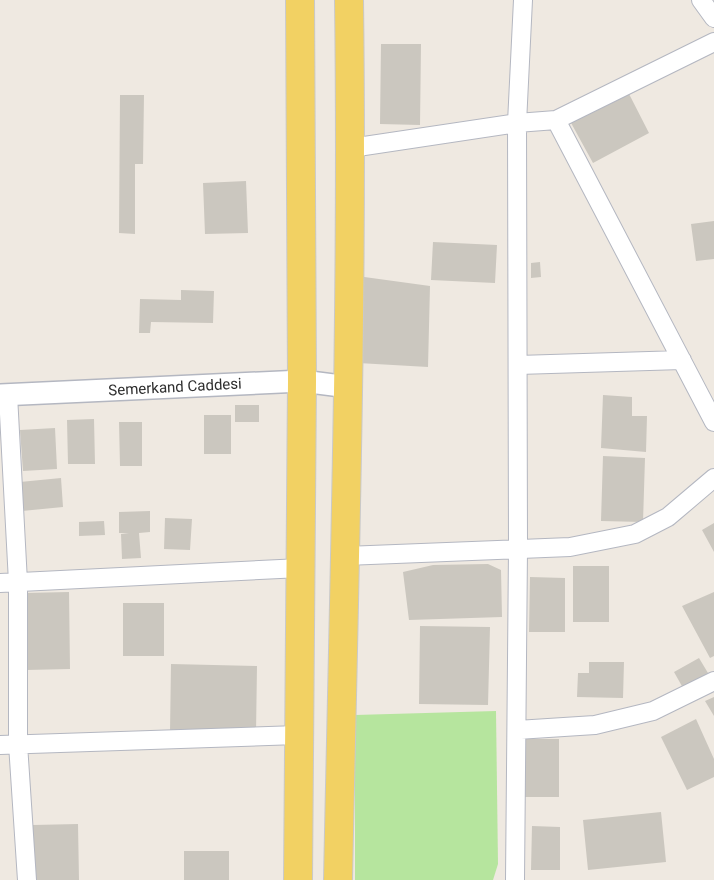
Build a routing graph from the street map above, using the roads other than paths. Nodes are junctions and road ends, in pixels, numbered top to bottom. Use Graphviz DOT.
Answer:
graph roads {
  1 [pos="300,0"];
  2 [pos="349,0"];
  3 [pos="523,0"];
  4 [pos="701,0"];
  5 [pos="714,18"];
  6 [pos="714,42"];
  7 [pos="556,120"];
  8 [pos="517,123"];
  9 [pos="351,148"];
  10 [pos="682,360"];
  11 [pos="518,365"];
  12 [pos="302,381"];
  13 [pos="349,387"];
  14 [pos="4,395"];
  15 [pos="714,422"];
  16 [pos="714,478"];
  17 [pos="518,549"];
  18 [pos="345,556"];
  19 [pos="301,568"];
  20 [pos="18,582"];
  21 [pos="0,583"];
  22 [pos="714,681"];
  23 [pos="517,730"];
  24 [pos="298,735"];
  25 [pos="18,744"];
  26 [pos="0,745"];
  27 [pos="27,880"];
  28 [pos="298,880"];
  29 [pos="338,880"];
  30 [pos="515,880"];
  1 -- 12 [label="main road"];
  2 -- 9 [label="main road"];
  3 -- 8 [label="street"];
  4 -- 5 [label="street"];
  6 -- 7 [label="street"];
  7 -- 8 [label="street"];
  7 -- 10 [label="street"];
  8 -- 9 [label="street"];
  8 -- 11 [label="street"];
  9 -- 13 [label="main road"];
  10 -- 11 [label="street"];
  10 -- 15 [label="street"];
  11 -- 17 [label="street"];
  12 -- 13 [label="street, Semerkand Caddesi"];
  12 -- 14 [label="street, Semerkand Caddesi"];
  12 -- 19 [label="main road"];
  13 -- 18 [label="main road"];
  14 -- 20 [label="street"];
  16 -- 17 [label="street"];
  17 -- 18 [label="street"];
  17 -- 23 [label="street"];
  18 -- 29 [label="main road"];
  19 -- 20 [label="street"];
  19 -- 24 [label="main road"];
  20 -- 21 [label="street"];
  20 -- 25 [label="street"];
  22 -- 23 [label="street"];
  23 -- 30 [label="street"];
  24 -- 25 [label="street"];
  24 -- 28 [label="main road"];
  25 -- 26 [label="street"];
  25 -- 27 [label="street"];
}
